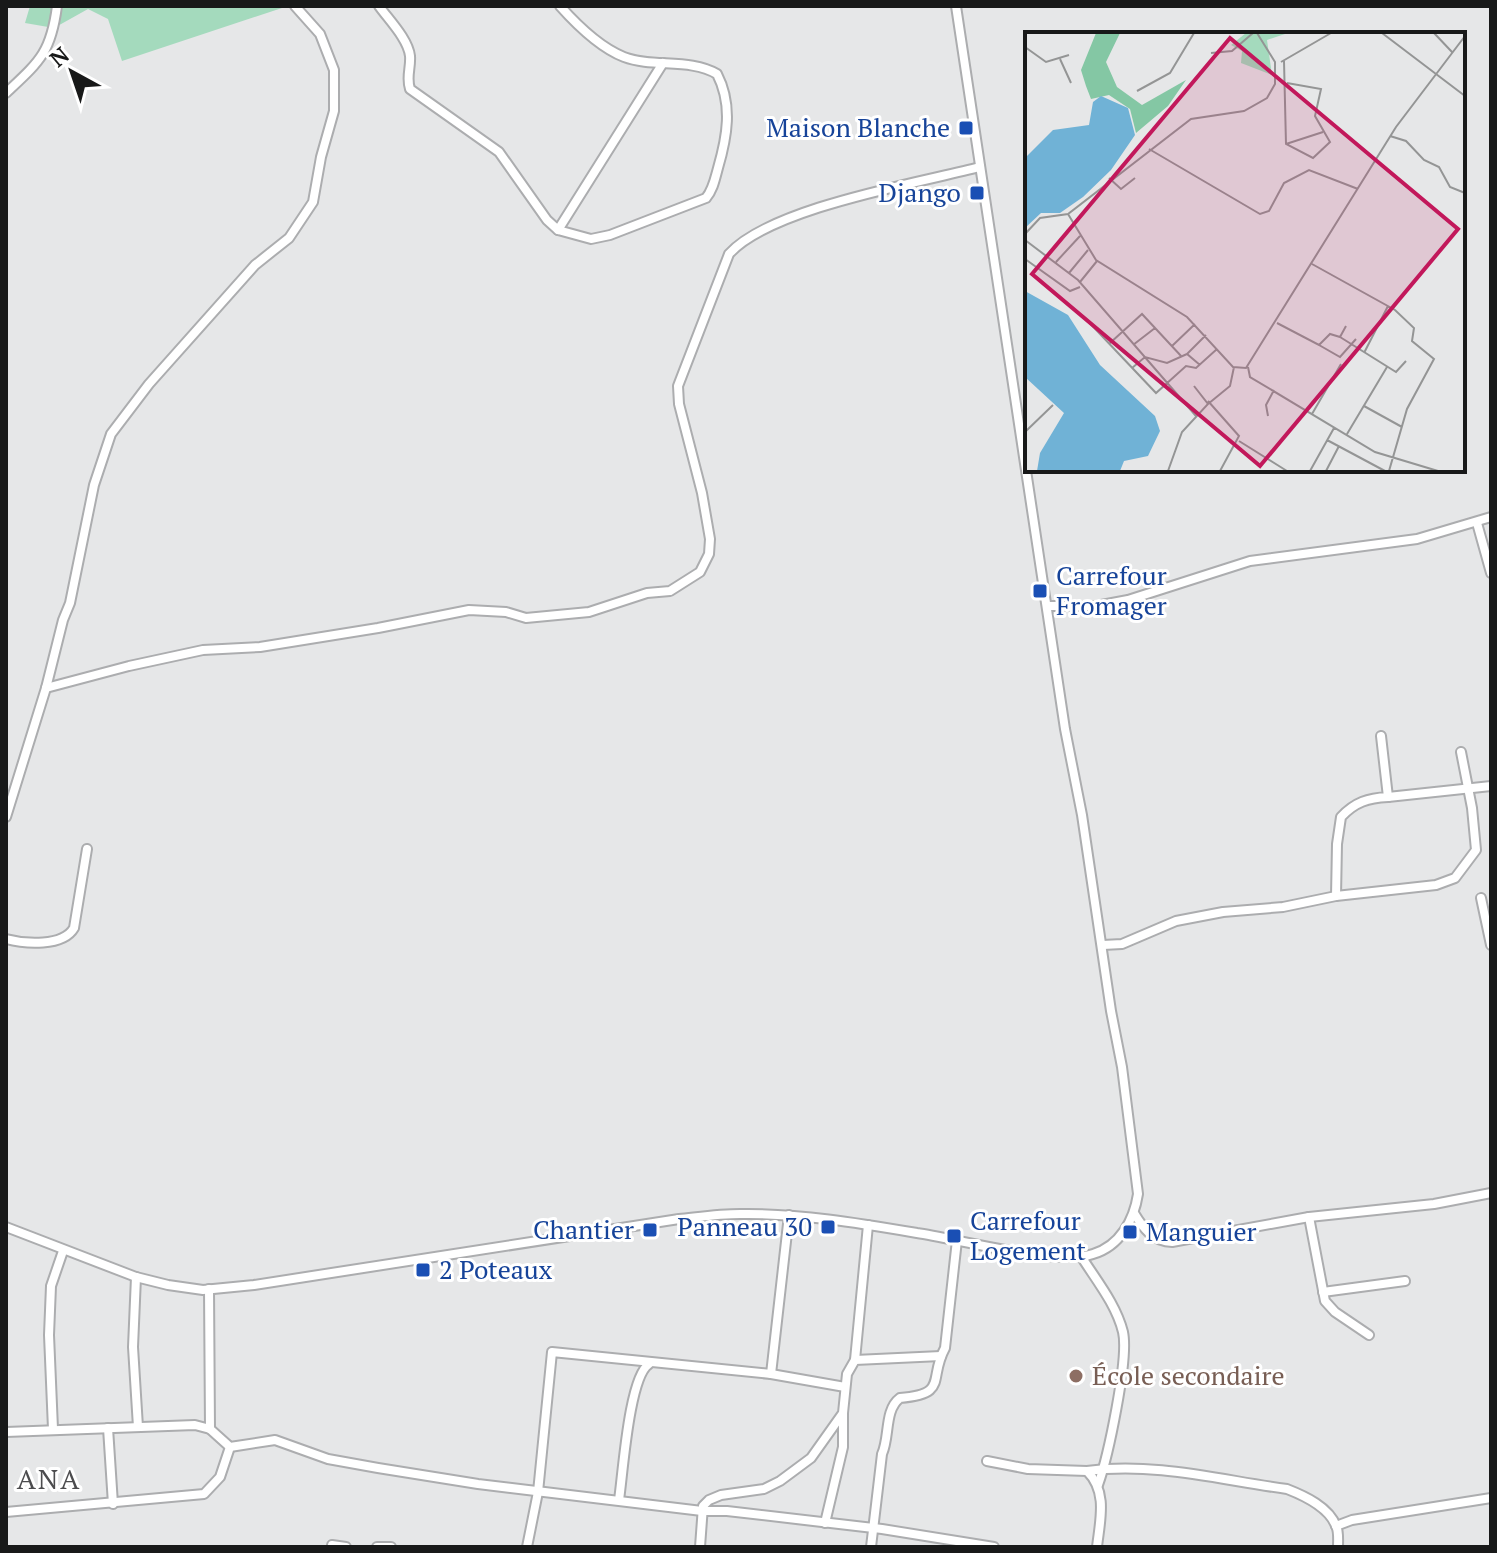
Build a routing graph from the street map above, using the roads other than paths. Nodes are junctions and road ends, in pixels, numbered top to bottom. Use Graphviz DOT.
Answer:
graph roads {
  1 [pos="57,6"];
  2 [pos="295,6"];
  3 [pos="379,6"];
  4 [pos="560,6"];
  5 [pos="956,6"];
  6 [pos="663,63"];
  7 [pos="6,93"];
  8 [pos="980,167"];
  9 [pos="558,230"];
  10 [pos="1025,458"];
  11 [pos="1027,472"];
  12 [pos="1491,517"];
  13 [pos="1477,523"];
  14 [pos="1491,573"];
  15 [pos="1048,606"];
  16 [pos="46,688"];
  17 [pos="1381,736"];
  18 [pos="1461,752"];
  19 [pos="1491,786"];
  20 [pos="1468,790"];
  21 [pos="1388,797"];
  22 [pos="6,817"];
  23 [pos="87,849"];
  24 [pos="1336,896"];
  25 [pos="1481,898"];
  26 [pos="6,939"];
  27 [pos="1103,945"];
  28 [pos="1491,945"];
  29 [pos="1491,1193"];
  30 [pos="1134,1213"];
  31 [pos="789,1215"];
  32 [pos="1309,1217"];
  33 [pos="868,1225"];
  34 [pos="6,1227"];
  35 [pos="957,1240"];
  36 [pos="63,1251"];
  37 [pos="1081,1256"];
  38 [pos="136,1277"];
  39 [pos="1405,1281"];
  40 [pos="209,1289"];
  41 [pos="1323,1292"];
  42 [pos="1369,1335"];
  43 [pos="941,1356"];
  44 [pos="855,1360"];
  45 [pos="650,1363"];
  46 [pos="771,1374"];
  47 [pos="845,1387"];
  48 [pos="843,1413"];
  49 [pos="138,1427"];
  50 [pos="108,1428"];
  51 [pos="53,1429"];
  52 [pos="210,1429"];
  53 [pos="6,1432"];
  54 [pos="230,1447"];
  55 [pos="987,1461"];
  56 [pos="1104,1467"];
  57 [pos="1087,1471"];
  58 [pos="1098,1485"];
  59 [pos="538,1492"];
  60 [pos="1491,1498"];
  61 [pos="619,1500"];
  62 [pos="113,1504"];
  63 [pos="702,1511"];
  64 [pos="6,1512"];
  65 [pos="825,1523"];
  66 [pos="1336,1526"];
  67 [pos="873,1529"];
  68 [pos="332,1545"];
  69 [pos="346,1547"];
  70 [pos="377,1547"];
  71 [pos="391,1547"];
  72 [pos="527,1547"];
  73 [pos="700,1547"];
  74 [pos="871,1547"];
  75 [pos="994,1547"];
  76 [pos="1097,1547"];
  77 [pos="1338,1547"];
  1 -- 7 [label="street"];
  2 -- 16 [label="street"];
  3 -- 9 [label="street"];
  4 -- 6 [label="street"];
  5 -- 8 [label="street"];
  6 -- 9 [label="street"];
  6 -- 9 [label="street"];
  8 -- 10 [label="street"];
  8 -- 16 [label="street"];
  11 -- 15 [label="street"];
  12 -- 13 [label="street"];
  13 -- 14 [label="street"];
  13 -- 15 [label="street"];
  15 -- 27 [label="street"];
  16 -- 22 [label="street"];
  17 -- 21 [label="street"];
  18 -- 20 [label="street"];
  19 -- 20 [label="street"];
  20 -- 21 [label="street"];
  20 -- 24 [label="street"];
  21 -- 24 [label="street"];
  23 -- 26 [label="street"];
  24 -- 27 [label="street"];
  25 -- 28 [label="street"];
  27 -- 30 [label="street"];
  29 -- 32 [label="street"];
  30 -- 32 [label="street"];
  30 -- 37 [label="street"];
  31 -- 33 [label="street"];
  31 -- 40 [label="street"];
  31 -- 46 [label="street"];
  32 -- 41 [label="street"];
  33 -- 35 [label="street"];
  33 -- 44 [label="street"];
  34 -- 36 [label="street"];
  35 -- 37 [label="street"];
  35 -- 43 [label="street"];
  36 -- 38 [label="street"];
  36 -- 51 [label="street"];
  37 -- 56 [label="street"];
  38 -- 40 [label="street"];
  38 -- 49 [label="street"];
  39 -- 41 [label="street"];
  40 -- 52 [label="street"];
  41 -- 42 [label="street"];
  43 -- 44 [label="street"];
  43 -- 67 [label="street"];
  44 -- 47 [label="street"];
  45 -- 46 [label="street"];
  45 -- 59 [label="street"];
  45 -- 61 [label="street"];
  46 -- 47 [label="street"];
  47 -- 48 [label="street"];
  48 -- 63 [label="street"];
  48 -- 65 [label="street"];
  49 -- 50 [label="street"];
  49 -- 52 [label="street"];
  50 -- 51 [label="street"];
  50 -- 62 [label="street"];
  51 -- 53 [label="street"];
  52 -- 54 [label="street"];
  54 -- 59 [label="street"];
  54 -- 62 [label="street"];
  55 -- 57 [label="street"];
  56 -- 57 [label="street"];
  56 -- 58 [label="street"];
  56 -- 66 [label="street"];
  57 -- 58 [label="street"];
  58 -- 76 [label="street"];
  59 -- 61 [label="street"];
  59 -- 72 [label="street"];
  60 -- 66 [label="street"];
  61 -- 63 [label="street"];
  62 -- 64 [label="street"];
  63 -- 65 [label="street"];
  63 -- 73 [label="street"];
  65 -- 67 [label="street"];
  66 -- 77 [label="street"];
  67 -- 74 [label="street"];
  67 -- 75 [label="street"];
  68 -- 69 [label="street"];
  70 -- 71 [label="street"];
}
